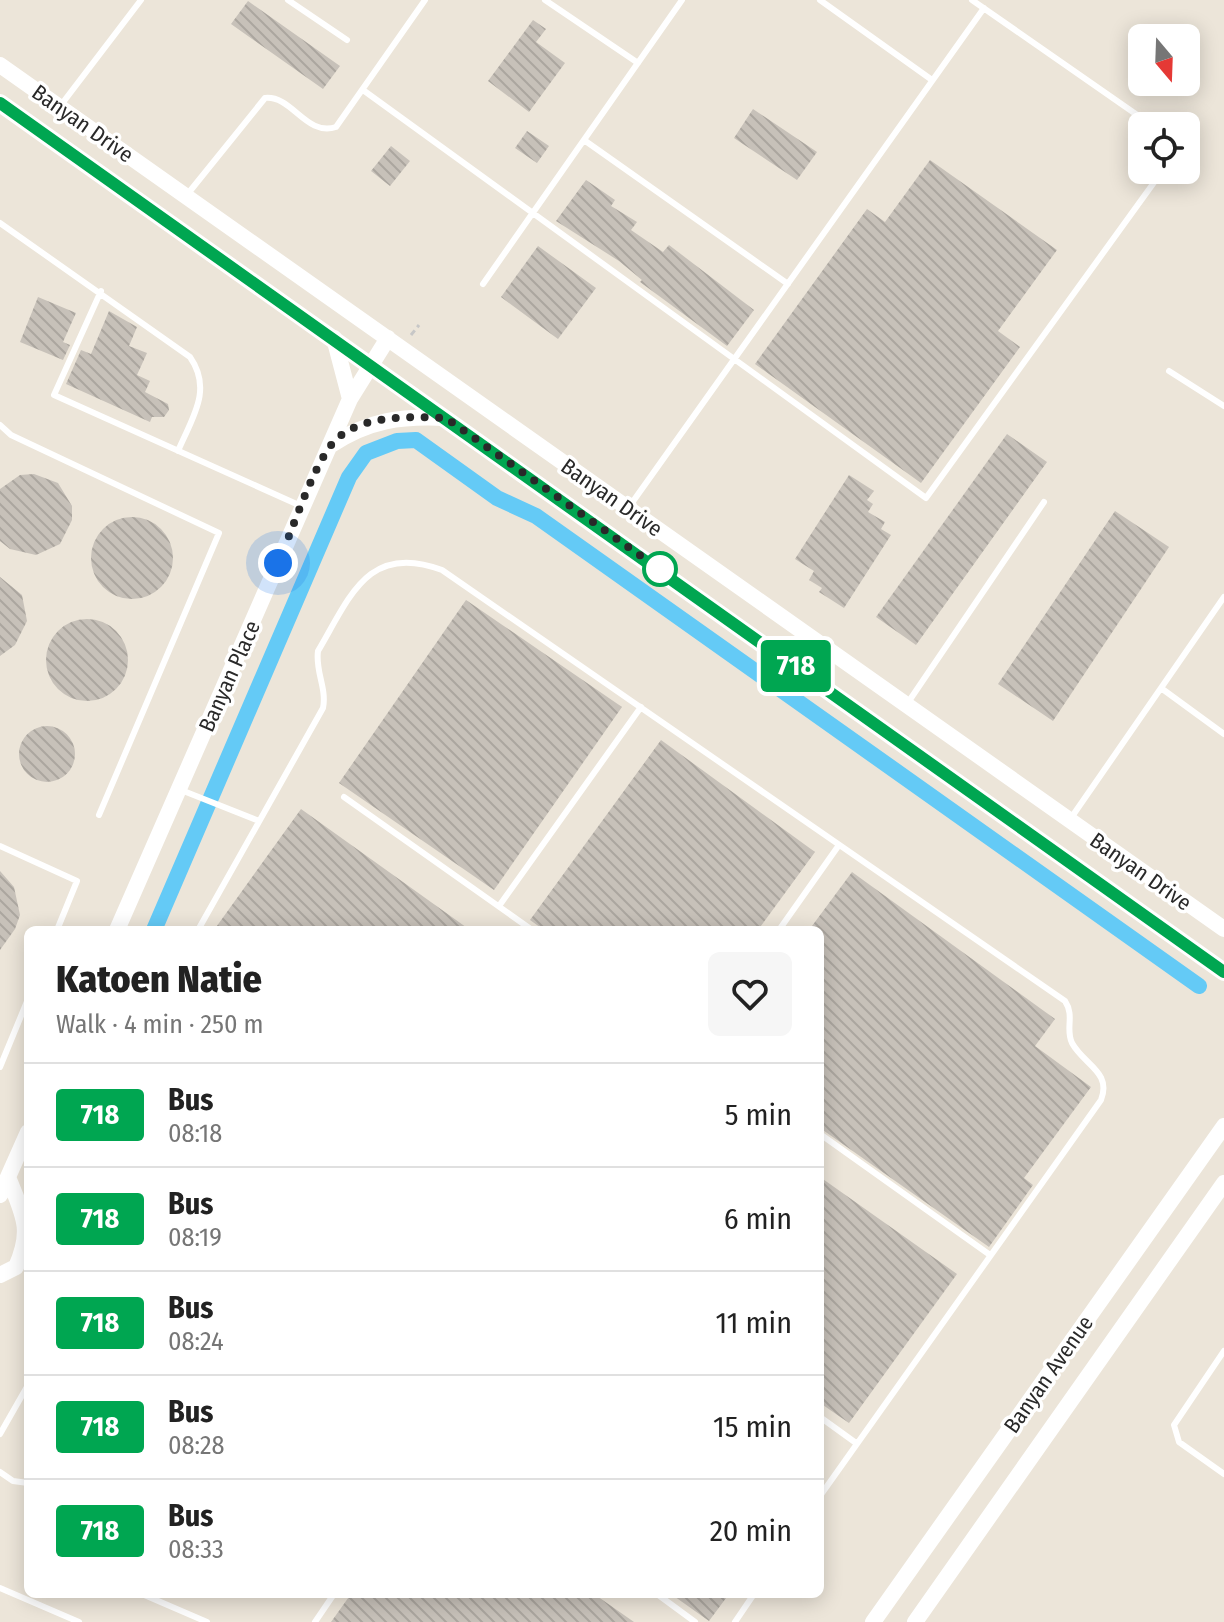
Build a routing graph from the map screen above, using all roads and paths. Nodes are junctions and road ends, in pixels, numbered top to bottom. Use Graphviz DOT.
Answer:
graph roads {
  1 [pos="141,0"];
  2 [pos="288,0"];
  3 [pos="425,0"];
  4 [pos="545,0"];
  5 [pos="682,0"];
  6 [pos="820,0"];
  7 [pos="972,0"];
  8 [pos="984,8"];
  9 [pos="347,40"];
  10 [pos="638,63"];
  11 [pos="0,65"];
  12 [pos="932,80"];
  13 [pos="363,90"];
  14 [pos="0,103"];
  15 [pos="60,107"];
  16 [pos="1133,112"];
  17 [pos="584,140"];
  18 [pos="1153,184"];
  19 [pos="186,196"];
  20 [pos="533,212"];
  21 [pos="0,223"];
  22 [pos="483,284"];
  23 [pos="788,284"];
  24 [pos="101,291"];
  25 [pos="334,338"];
  26 [pos="388,338"];
  27 [pos="735,357"];
  28 [pos="371,363"];
  29 [pos="1169,371"];
  30 [pos="350,399"];
  31 [pos="1224,406"];
  32 [pos="446,418"];
  33 [pos="0,425"];
  34 [pos="330,446"];
  35 [pos="178,451"];
  36 [pos="1044,502"];
  37 [pos="303,506"];
  38 [pos="628,508"];
  39 [pos="1224,597"];
  40 [pos="1161,688"];
  41 [pos="907,705"];
  42 [pos="641,707"];
  43 [pos="1224,734"];
  44 [pos="179,789"];
  45 [pos="344,797"];
  46 [pos="99,815"];
  47 [pos="1070,820"];
  48 [pos="259,821"];
  49 [pos="839,845"];
  50 [pos="0,846"];
  51 [pos="499,906"];
  52 [pos="59,926"];
  53 [pos="119,926"];
  54 [pos="200,926"];
  55 [pos="526,926"];
  56 [pos="782,926"];
  57 [pos="1224,929"];
  58 [pos="1224,972"];
  59 [pos="24,1009"];
  60 [pos="0,1067"];
  61 [pos="1224,1126"];
  62 [pos="824,1137"];
  63 [pos="24,1141"];
  64 [pos="8,1177"];
  65 [pos="1224,1183"];
  66 [pos="0,1195"];
  67 [pos="24,1222"];
  68 [pos="24,1250"];
  69 [pos="990,1255"];
  70 [pos="0,1275"];
  71 [pos="1224,1351"];
  72 [pos="24,1392"];
  73 [pos="824,1420"];
  74 [pos="0,1434"];
  75 [pos="856,1443"];
  76 [pos="0,1472"];
  77 [pos="1224,1474"];
  78 [pos="24,1482"];
  79 [pos="824,1490"];
  80 [pos="0,1588"];
  81 [pos="151,1598"];
  82 [pos="331,1598"];
  83 [pos="662,1598"];
  84 [pos="751,1598"];
  85 [pos="79,1622"];
  86 [pos="207,1622"];
  87 [pos="315,1622"];
  88 [pos="695,1622"];
  89 [pos="735,1622"];
  90 [pos="873,1622"];
  91 [pos="915,1622"];
  1 -- 15 [label="lane"];
  2 -- 9 [label="lane"];
  3 -- 13 [label="lane"];
  4 -- 10 [label="lane"];
  5 -- 10 [label="lane"];
  6 -- 12 [label="lane"];
  7 -- 8 [label="lane"];
  8 -- 12 [label="lane"];
  8 -- 16 [label="lane"];
  10 -- 17 [label="lane"];
  11 -- 15 [label="street, Banyan Drive"];
  12 -- 23 [label="lane"];
  13 -- 19 [label="lane"];
  13 -- 20 [label="lane"];
  14 -- 25 [label="street, Banyan Drive"];
  15 -- 19 [label="street, Banyan Drive"];
  17 -- 20 [label="lane"];
  17 -- 23 [label="lane"];
  18 -- 27 [label="lane"];
  19 -- 26 [label="street, Banyan Drive"];
  20 -- 22 [label="lane"];
  20 -- 27 [label="lane"];
  21 -- 24 [label="lane"];
  23 -- 27 [label="lane"];
  24 -- 35 [label="lane"];
  24 -- 35 [label="lane"];
  25 -- 28 [label="street, Banyan Drive"];
  25 -- 30 [label="street"];
  26 -- 28 [label="street, Banyan Place"];
  26 -- 38 [label="street, Banyan Drive"];
  27 -- 38 [label="lane"];
  28 -- 30 [label="street, Banyan Place"];
  28 -- 32 [label="street, Banyan Drive"];
  29 -- 31 [label="lane"];
  30 -- 34 [label="street, Banyan Place"];
  32 -- 34 [label="street"];
  32 -- 58 [label="street, Banyan Drive"];
  33 -- 46 [label="lane"];
  34 -- 37 [label="street, Banyan Place"];
  35 -- 37 [label="lane"];
  36 -- 41 [label="lane"];
  37 -- 44 [label="street, Banyan Place"];
  38 -- 41 [label="street, Banyan Drive"];
  39 -- 40 [label="lane"];
  40 -- 43 [label="lane"];
  40 -- 47 [label="lane"];
  41 -- 47 [label="street, Banyan Drive"];
  42 -- 48 [label="lane"];
  42 -- 49 [label="lane"];
  42 -- 51 [label="lane"];
  44 -- 48 [label="lane"];
  44 -- 53 [label="street, Banyan Place"];
  45 -- 51 [label="lane"];
  47 -- 57 [label="street, Banyan Drive"];
  48 -- 54 [label="lane"];
  49 -- 56 [label="lane"];
  49 -- 69 [label="lane"];
  50 -- 52 [label="lane"];
  51 -- 55 [label="lane"];
  59 -- 60 [label="lane"];
  61 -- 90 [label="street, Banyan Avenue"];
  62 -- 69 [label="lane"];
  63 -- 64 [label="street"];
  64 -- 66 [label="street"];
  64 -- 67 [label="street"];
  65 -- 91 [label="street, Banyan Avenue"];
  68 -- 70 [label="street"];
  69 -- 75 [label="lane"];
  71 -- 77 [label="lane"];
  72 -- 74 [label="lane"];
  73 -- 75 [label="lane"];
  75 -- 79 [label="lane"];
  76 -- 78 [label="lane"];
  80 -- 85 [label="lane"];
  81 -- 86 [label="lane"];
  82 -- 87 [label="lane"];
  83 -- 88 [label="lane"];
  84 -- 89 [label="lane"];
}
